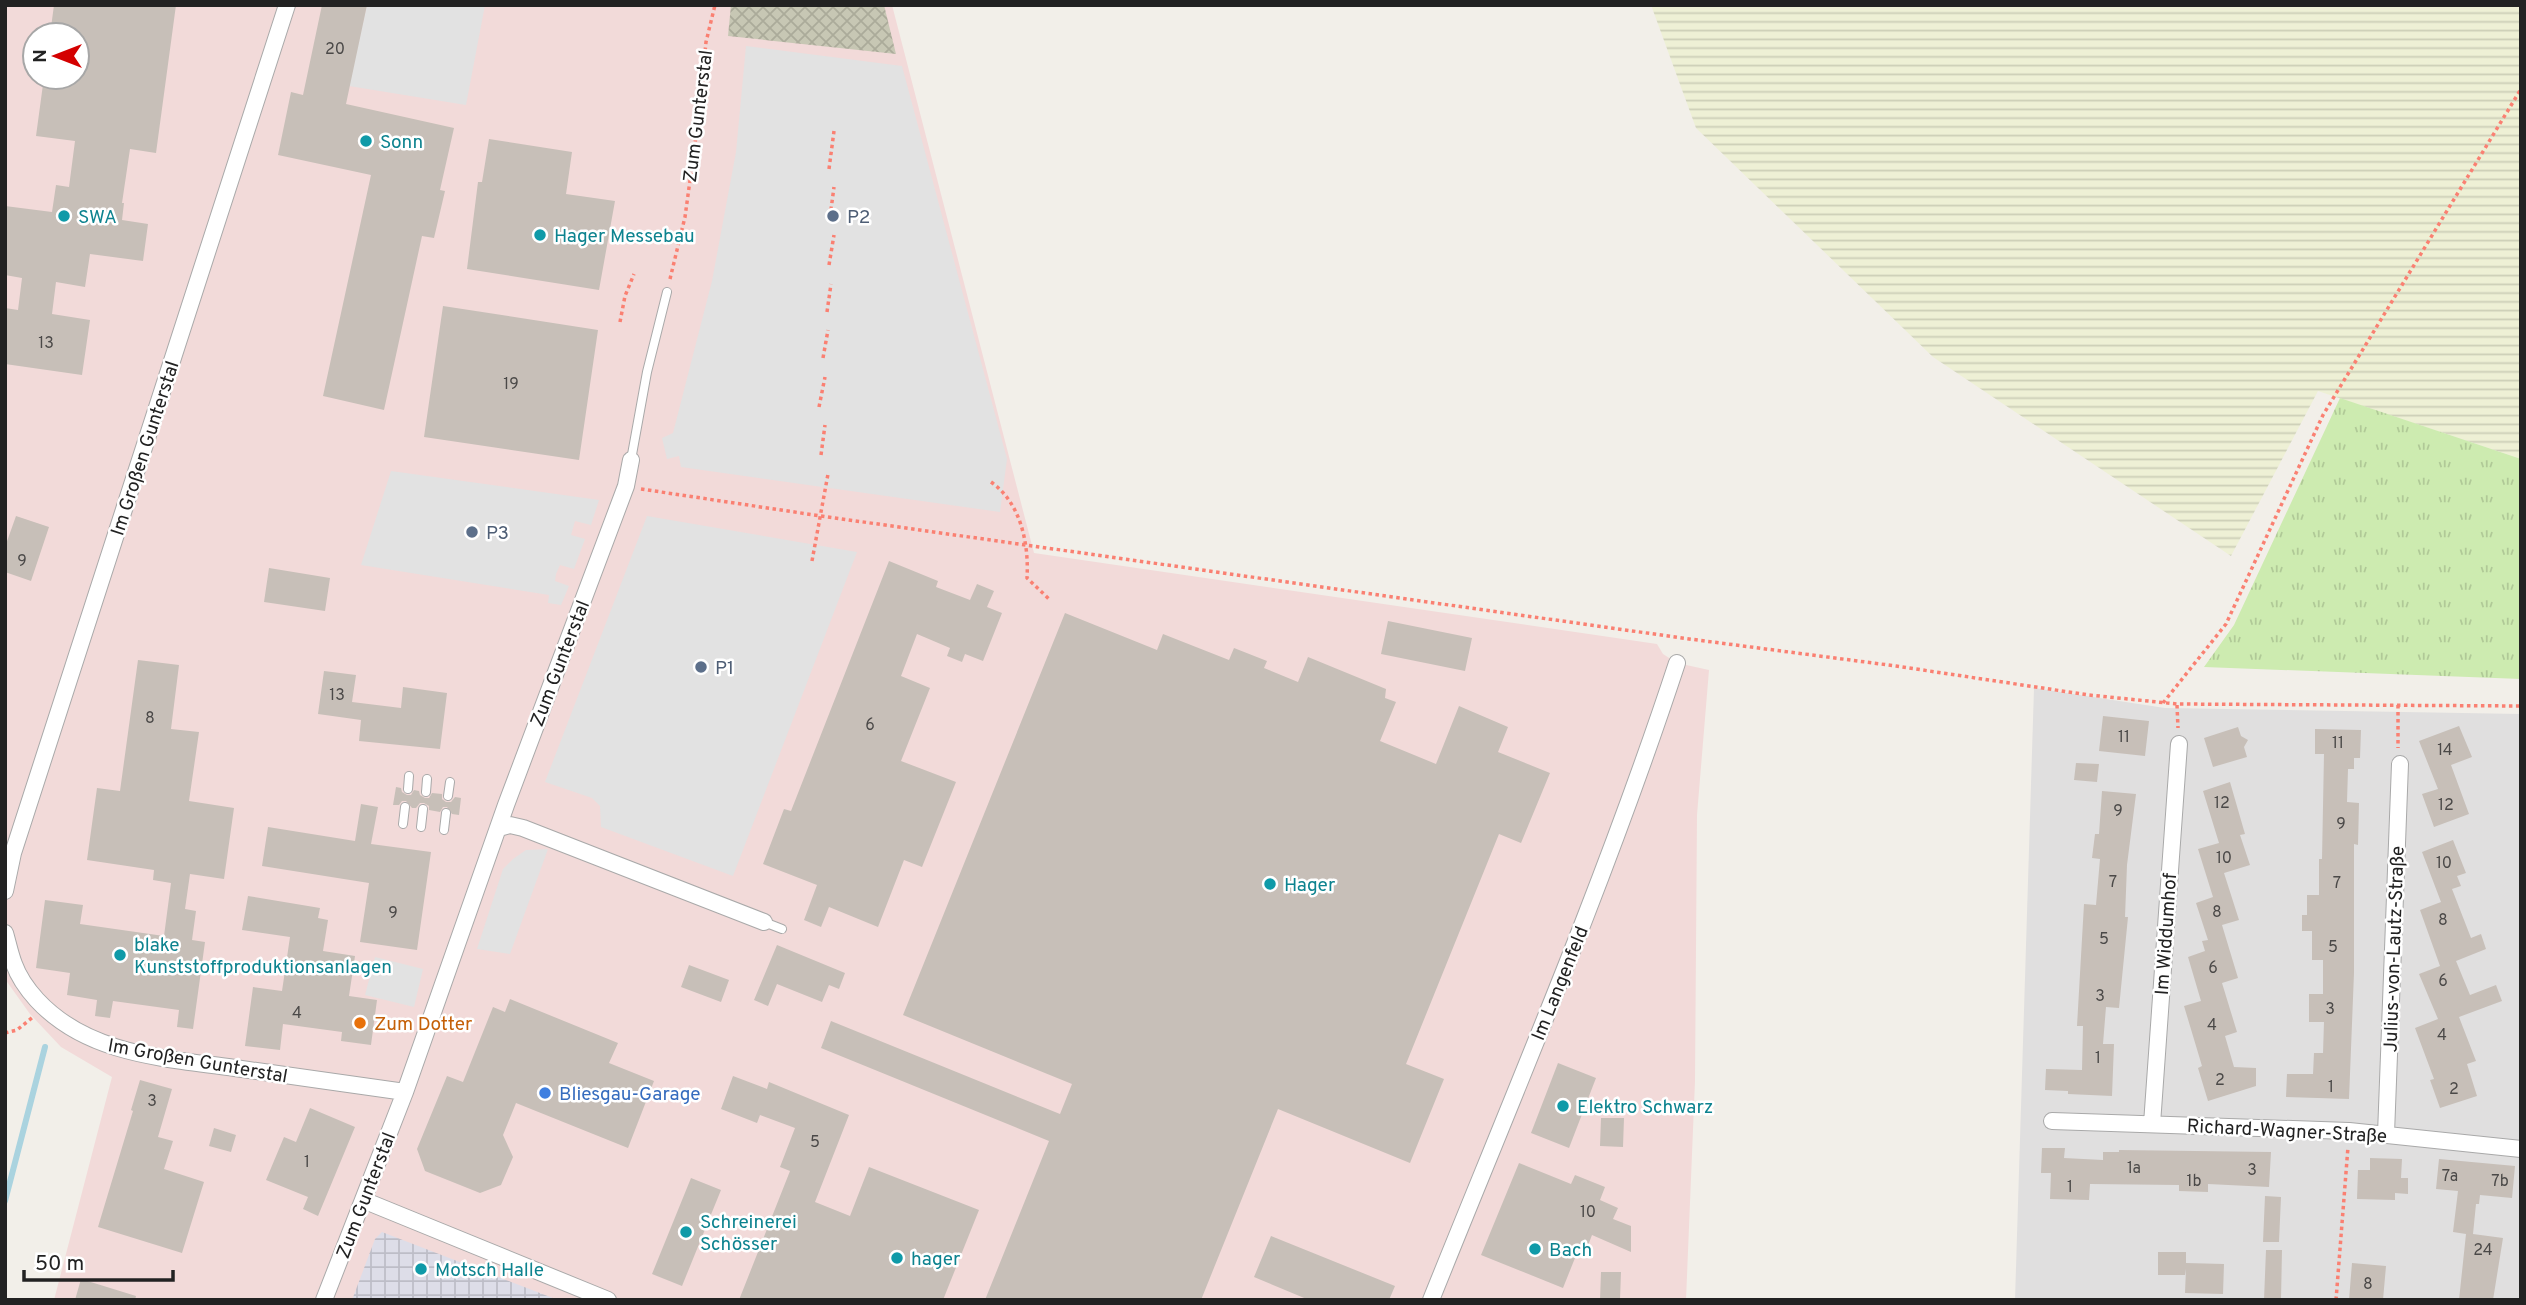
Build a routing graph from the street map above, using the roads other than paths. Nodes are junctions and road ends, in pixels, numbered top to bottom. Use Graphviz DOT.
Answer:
graph roads {
  1 [pos="287,5"];
  2 [pos="667,292"];
  3 [pos="631,460"];
  4 [pos="1677,663"];
  5 [pos="2179,744"];
  6 [pos="2400,764"];
  7 [pos="410,776"];
  8 [pos="427,779"];
  9 [pos="450,782"];
  10 [pos="408,789"];
  11 [pos="426,792"];
  12 [pos="448,796"];
  13 [pos="405,807"];
  14 [pos="423,809"];
  15 [pos="446,813"];
  16 [pos="403,824"];
  17 [pos="421,827"];
  18 [pos="499,828"];
  19 [pos="444,830"];
  20 [pos="5,891"];
  21 [pos="764,922"];
  22 [pos="782,929"];
  23 [pos="5,933"];
  24 [pos="405,1092"];
  25 [pos="2052,1121"];
  26 [pos="2152,1124"];
  27 [pos="2386,1134"];
  28 [pos="2521,1149"];
  29 [pos="363,1200"];
  30 [pos="324,1300"];
  31 [pos="608,1300"];
  32 [pos="1431,1300"];
  1 -- 20 [label="street, Im Großen Gunterstal"];
  2 -- 3 [label="lane, Zum Gunterstal"];
  3 -- 18 [label="street, Zum Gunterstal"];
  4 -- 32 [label="street, Im Langenfeld"];
  5 -- 26 [label="street, Im Widdumhof"];
  6 -- 27 [label="street, Julius-von-Lautz-Straße"];
  7 -- 10 [label="lane"];
  8 -- 11 [label="lane"];
  9 -- 12 [label="lane"];
  13 -- 16 [label="lane"];
  14 -- 17 [label="lane"];
  15 -- 19 [label="lane"];
  18 -- 21 [label="street"];
  18 -- 24 [label="street, Zum Gunterstal"];
  21 -- 22 [label="lane"];
  23 -- 24 [label="street, Im Großen Gunterstal"];
  24 -- 29 [label="street, Zum Gunterstal"];
  25 -- 26 [label="street, Richard-Wagner-Straße"];
  26 -- 27 [label="street, Richard-Wagner-Straße"];
  27 -- 28 [label="street, Richard-Wagner-Straße"];
  29 -- 30 [label="street, Zum Gunterstal"];
  29 -- 31 [label="street"];
}
